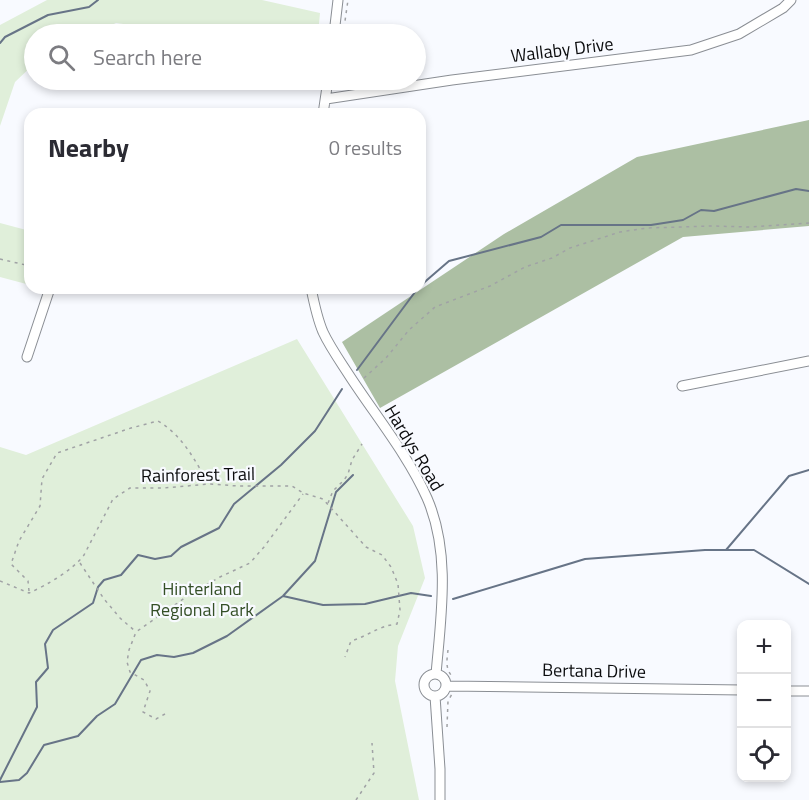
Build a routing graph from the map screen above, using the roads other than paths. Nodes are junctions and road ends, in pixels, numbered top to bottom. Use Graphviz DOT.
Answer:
graph roads {
  1 [pos="338,0"];
  2 [pos="791,0"];
  3 [pos="335,24"];
  4 [pos="426,84"];
  5 [pos="327,90"];
  6 [pos="386,90"];
  7 [pos="326,99"];
  8 [pos="324,108"];
  9 [pos="48,294"];
  10 [pos="312,294"];
  11 [pos="27,357"];
  12 [pos="809,361"];
  13 [pos="682,386"];
  14 [pos="436,674"];
  15 [pos="450,689"];
  16 [pos="737,690"];
  17 [pos="791,691"];
  18 [pos="809,691"];
  19 [pos="435,696"];
  20 [pos="440,800"];
  1 -- 3 [label="street"];
  2 -- 4 [label="street, Wallaby Drive"];
  5 -- 7 [label="street"];
  6 -- 7 [label="street, Wallaby Drive"];
  7 -- 8 [label="street"];
  9 -- 11 [label="street"];
  10 -- 14 [label="street, Hardys Road"];
  12 -- 13 [label="street"];
  14 -- 15 [label="street"];
  14 -- 19 [label="street"];
  15 -- 16 [label="street, Bertana Drive"];
  15 -- 19 [label="street"];
  17 -- 18 [label="street"];
  19 -- 20 [label="street"];
}
